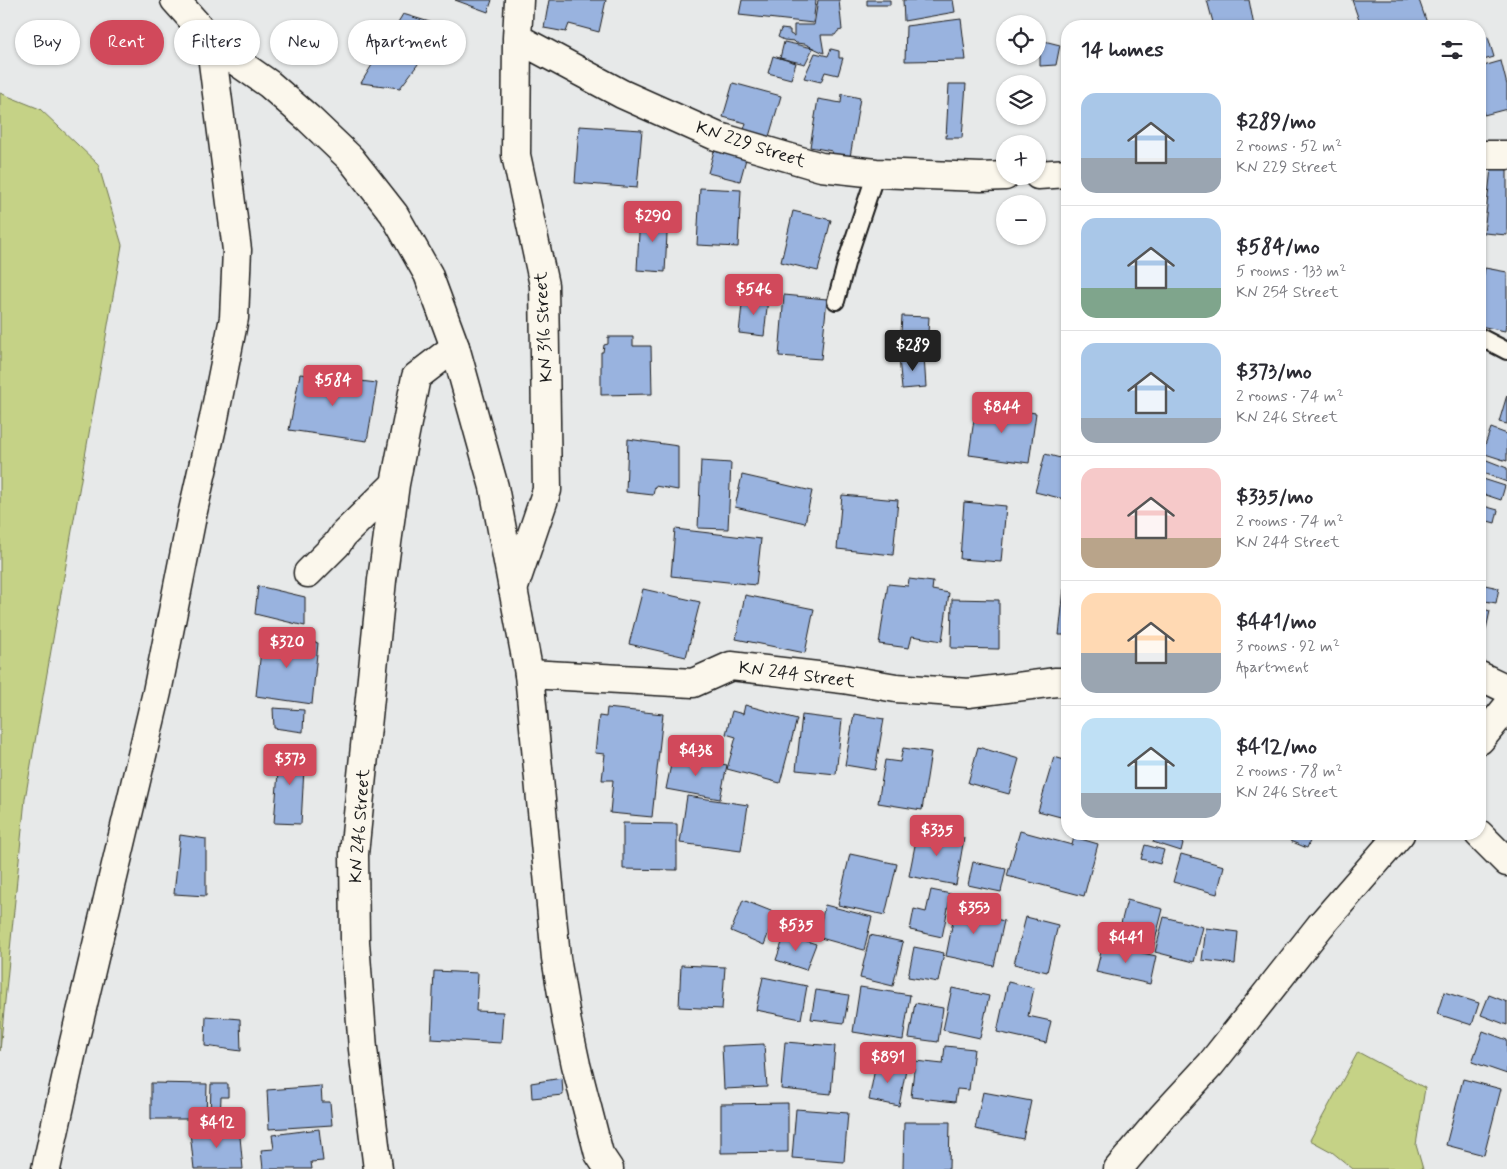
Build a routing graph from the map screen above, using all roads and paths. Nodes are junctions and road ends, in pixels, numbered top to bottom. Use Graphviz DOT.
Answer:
graph roads {
  1 [pos="175,0"];
  2 [pos="519,0"];
  3 [pos="193,20"];
  4 [pos="517,38"];
  5 [pos="213,65"];
  6 [pos="241,65"];
  7 [pos="1486,155"];
  8 [pos="1507,155"];
  9 [pos="876,173"];
  10 [pos="1061,173"];
  11 [pos="1046,174"];
  12 [pos="996,176"];
  13 [pos="836,301"];
  14 [pos="1486,340"];
  15 [pos="455,347"];
  16 [pos="1507,351"];
  17 [pos="395,484"];
  18 [pos="308,573"];
  19 [pos="513,590"];
  20 [pos="529,674"];
  21 [pos="1486,679"];
  22 [pos="1061,682"];
  23 [pos="1507,689"];
  24 [pos="1507,707"];
  25 [pos="1486,733"];
  26 [pos="1395,840"];
  27 [pos="1485,840"];
  28 [pos="1507,862"];
  29 [pos="46,1169"];
  30 [pos="378,1169"];
  31 [pos="609,1169"];
  32 [pos="1118,1169"];
  1 -- 3 [label="street"];
  2 -- 4 [label="street, KN 316 Street"];
  4 -- 9 [label="street, KN 229 Street"];
  4 -- 19 [label="street, KN 316 Street"];
  5 -- 29 [label="street"];
  6 -- 15 [label="street"];
  7 -- 8 [label="street"];
  9 -- 12 [label="street, KN 229 Street"];
  9 -- 13 [label="lane"];
  10 -- 11 [label="street"];
  14 -- 16 [label="lane"];
  15 -- 17 [label="street, KN 246 Street"];
  15 -- 19 [label="street"];
  17 -- 18 [label="street"];
  17 -- 30 [label="street, KN 246 Street"];
  19 -- 20 [label="street"];
  20 -- 22 [label="street, KN 244 Street"];
  20 -- 31 [label="street"];
  21 -- 23 [label="street"];
  24 -- 25 [label="street"];
  26 -- 32 [label="street"];
  27 -- 28 [label="street"];
}
